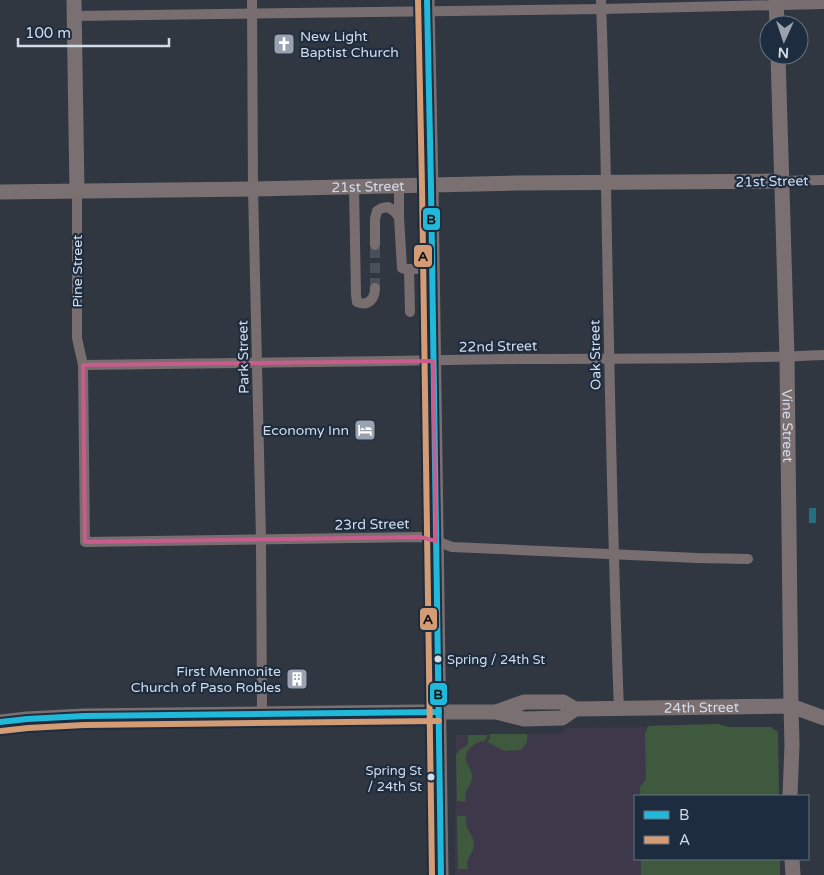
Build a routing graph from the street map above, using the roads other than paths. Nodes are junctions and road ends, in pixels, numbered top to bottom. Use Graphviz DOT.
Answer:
graph roads {
  1 [pos="74,0"];
  2 [pos="252,0"];
  3 [pos="776,2"];
  4 [pos="824,4"];
  5 [pos="602,5"];
  6 [pos="427,6"];
  7 [pos="252,14"];
  8 [pos="777,15"];
  9 [pos="74,16"];
  10 [pos="778,65"];
  11 [pos="824,180"];
  12 [pos="781,181"];
  13 [pos="606,183"];
  14 [pos="398,186"];
  15 [pos="431,186"];
  16 [pos="354,187"];
  17 [pos="253,189"];
  18 [pos="0,192"];
  19 [pos="77,192"];
  20 [pos="400,217"];
  21 [pos="375,245"];
  22 [pos="432,268"];
  23 [pos="409,269"];
  24 [pos="375,288"];
  25 [pos="410,312"];
  26 [pos="824,355"];
  27 [pos="787,357"];
  28 [pos="609,359"];
  29 [pos="433,361"];
  30 [pos="257,364"];
  31 [pos="83,365"];
  32 [pos="260,540"];
  33 [pos="436,541"];
  34 [pos="85,542"];
  35 [pos="613,554"];
  36 [pos="748,559"];
  37 [pos="791,706"];
  38 [pos="619,709"];
  39 [pos="438,712"];
  40 [pos="262,714"];
  41 [pos="824,718"];
  42 [pos="0,722"];
  43 [pos="790,795"];
  44 [pos="792,860"];
  45 [pos="440,875"];
  46 [pos="793,875"];
  1 -- 9 [label="street, Pine Street"];
  2 -- 7 [label="street, Park Street"];
  3 -- 4 [label="street"];
  3 -- 5 [label="street"];
  3 -- 8 [label="street"];
  5 -- 6 [label="street"];
  5 -- 13 [label="street, Oak Street"];
  6 -- 7 [label="street"];
  6 -- 15 [label="street"];
  7 -- 9 [label="street"];
  7 -- 17 [label="street, Park Street"];
  9 -- 19 [label="street, Pine Street"];
  10 -- 12 [label="street, Vine Street"];
  11 -- 12 [label="street, 21st Street"];
  12 -- 13 [label="street, 21st Street"];
  12 -- 27 [label="street, Vine Street"];
  13 -- 15 [label="street, 21st Street"];
  13 -- 28 [label="street, Oak Street"];
  14 -- 15 [label="street, 21st Street"];
  14 -- 16 [label="street, 21st Street"];
  14 -- 20 [label="street"];
  15 -- 22 [label="street"];
  16 -- 17 [label="street, 21st Street"];
  16 -- 24 [label="street"];
  17 -- 19 [label="street, 21st Street"];
  17 -- 30 [label="street, Park Street"];
  18 -- 19 [label="street, 21st Street"];
  19 -- 31 [label="street, Pine Street"];
  20 -- 21 [label="street"];
  20 -- 23 [label="street"];
  22 -- 23 [label="street"];
  22 -- 29 [label="street"];
  23 -- 25 [label="street"];
  26 -- 27 [label="street, 22nd Street"];
  27 -- 28 [label="street, 22nd Street"];
  27 -- 37 [label="street, Vine Street"];
  28 -- 29 [label="street, 22nd Street"];
  28 -- 35 [label="street, Oak Street"];
  29 -- 30 [label="street, 22nd Street"];
  29 -- 33 [label="street"];
  30 -- 31 [label="street, 22nd Street"];
  30 -- 32 [label="street, Park Street"];
  31 -- 34 [label="street, Pine Street"];
  32 -- 33 [label="street, 23rd Street"];
  32 -- 34 [label="street, 23rd Street"];
  32 -- 40 [label="street, Park Street"];
  33 -- 35 [label="street, 23rd Street"];
  33 -- 39 [label="street"];
  35 -- 36 [label="street, 23rd Street"];
  35 -- 38 [label="street, Oak Street"];
  37 -- 38 [label="street, 24th Street"];
  37 -- 41 [label="street, 24th Street"];
  37 -- 43 [label="street, Vine Street"];
  38 -- 39 [label="street, 24th Street"];
  39 -- 40 [label="street, 24th Street"];
  39 -- 45 [label="street"];
  40 -- 42 [label="street, 24th Street"];
  44 -- 46 [label="street"];
}
